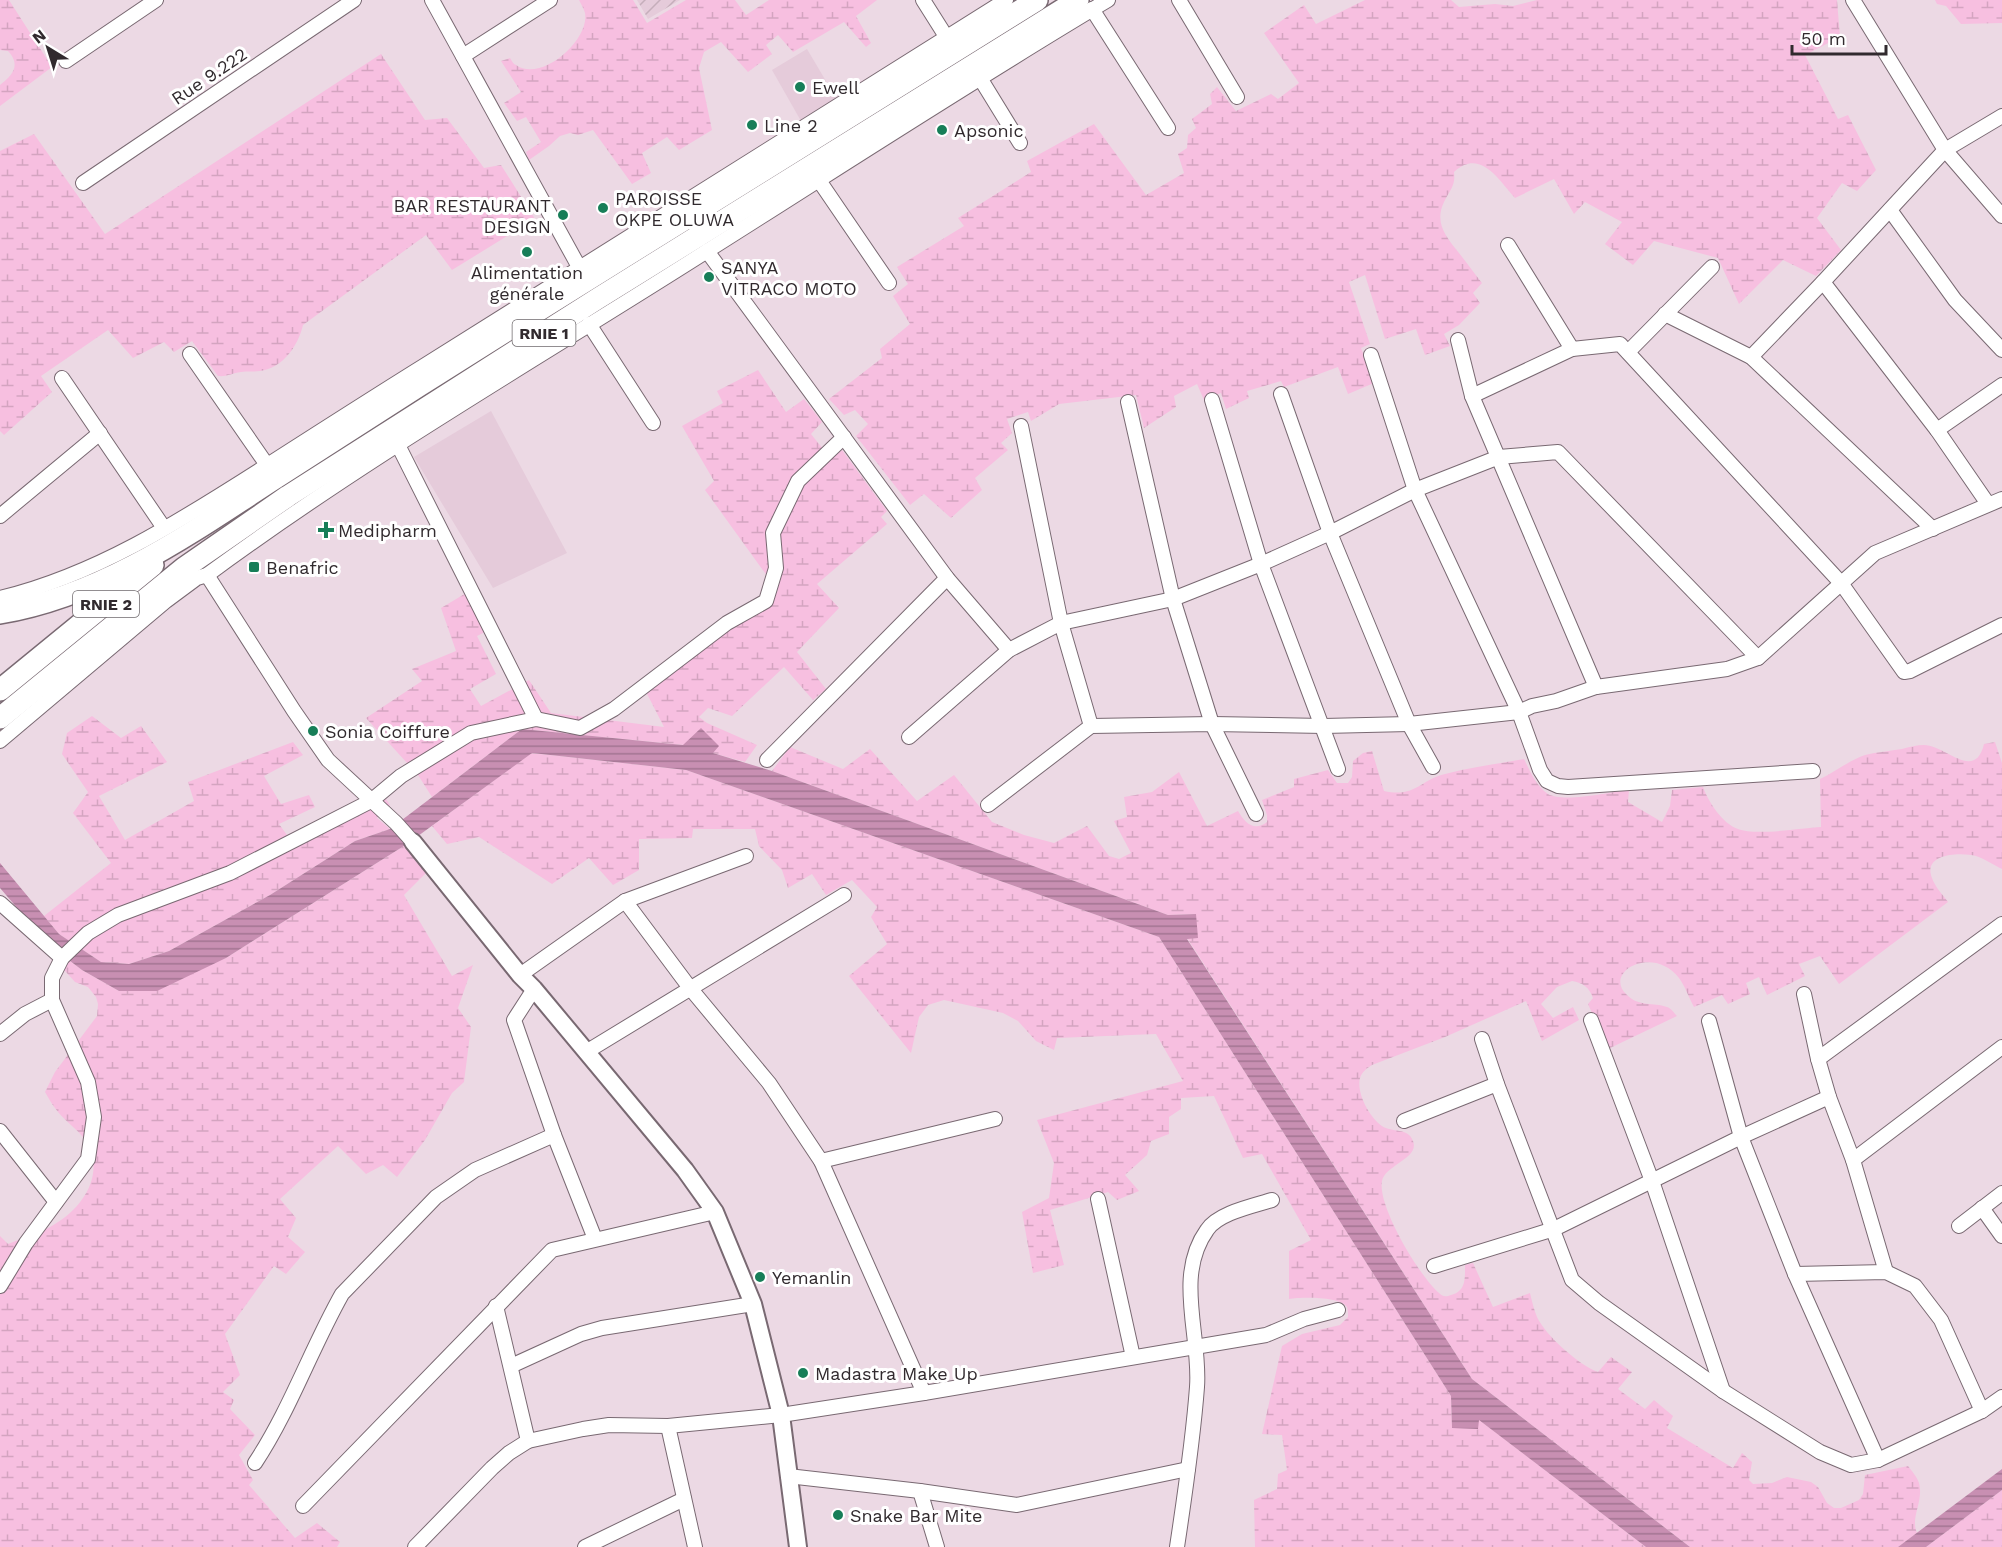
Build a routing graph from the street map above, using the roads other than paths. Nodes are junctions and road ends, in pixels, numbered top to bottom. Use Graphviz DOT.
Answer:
graph roads {
  1 [pos="156,0"];
  2 [pos="354,0"];
  3 [pos="432,0"];
  4 [pos="550,0"];
  5 [pos="923,0"];
  6 [pos="1006,0"];
  7 [pos="1037,0"];
  8 [pos="1108,0"];
  9 [pos="1179,0"];
  10 [pos="1853,0"];
  11 [pos="1085,4"];
  12 [pos="947,38"];
  13 [pos="463,56"];
  14 [pos="66,61"];
  15 [pos="980,78"];
  16 [pos="1237,98"];
  17 [pos="2002,116"];
  18 [pos="1168,128"];
  19 [pos="1020,143"];
  20 [pos="1945,150"];
  21 [pos="818,179"];
  22 [pos="83,183"];
  23 [pos="1890,210"];
  24 [pos="2002,216"];
  25 [pos="1508,245"];
  26 [pos="707,251"];
  27 [pos="579,267"];
  28 [pos="1712,267"];
  29 [pos="1823,282"];
  30 [pos="889,283"];
  31 [pos="1665,314"];
  32 [pos="589,324"];
  33 [pos="1458,340"];
  34 [pos="1572,349"];
  35 [pos="2002,350"];
  36 [pos="1628,352"];
  37 [pos="190,354"];
  38 [pos="1371,355"];
  39 [pos="1751,357"];
  40 [pos="62,378"];
  41 [pos="2002,385"];
  42 [pos="1281,394"];
  43 [pos="1472,396"];
  44 [pos="1212,400"];
  45 [pos="1128,402"];
  46 [pos="653,423"];
  47 [pos="1021,426"];
  48 [pos="1937,430"];
  49 [pos="100,434"];
  50 [pos="844,437"];
  51 [pos="398,445"];
  52 [pos="1499,457"];
  53 [pos="267,465"];
  54 [pos="242,481"];
  55 [pos="1416,490"];
  56 [pos="2002,499"];
  57 [pos="1988,504"];
  58 [pos="0,516"];
  59 [pos="213,519"];
  60 [pos="164,528"];
  61 [pos="1933,529"];
  62 [pos="1329,533"];
  63 [pos="1261,564"];
  64 [pos="207,575"];
  65 [pos="947,578"];
  66 [pos="1841,583"];
  67 [pos="0,598"];
  68 [pos="1173,600"];
  69 [pos="0,613"];
  70 [pos="1061,623"];
  71 [pos="2002,625"];
  72 [pos="1009,650"];
  73 [pos="1758,658"];
  74 [pos="1596,687"];
  75 [pos="0,690"];
  76 [pos="1519,712"];
  77 [pos="0,718"];
  78 [pos="536,719"];
  79 [pos="1212,724"];
  80 [pos="1409,724"];
  81 [pos="1091,726"];
  82 [pos="1324,726"];
  83 [pos="909,737"];
  84 [pos="0,741"];
  85 [pos="767,760"];
  86 [pos="1433,767"];
  87 [pos="1338,769"];
  88 [pos="1813,771"];
  89 [pos="371,801"];
  90 [pos="988,805"];
  91 [pos="1256,814"];
  92 [pos="413,842"];
  93 [pos="746,856"];
  94 [pos="844,895"];
  95 [pos="625,902"];
  96 [pos="0,903"];
  97 [pos="2002,924"];
  98 [pos="62,957"];
  99 [pos="520,975"];
  100 [pos="690,988"];
  101 [pos="534,989"];
  102 [pos="1804,994"];
  103 [pos="52,1000"];
  104 [pos="1592,1020"];
  105 [pos="1709,1021"];
  106 [pos="0,1034"];
  107 [pos="1482,1039"];
  108 [pos="2002,1047"];
  109 [pos="586,1052"];
  110 [pos="1818,1059"];
  111 [pos="1497,1084"];
  112 [pos="1828,1097"];
  113 [pos="995,1119"];
  114 [pos="1404,1121"];
  115 [pos="0,1131"];
  116 [pos="554,1134"];
  117 [pos="1741,1137"];
  118 [pos="1853,1160"];
  119 [pos="821,1161"];
  120 [pos="1652,1181"];
  121 [pos="2002,1192"];
  122 [pos="1098,1199"];
  123 [pos="1272,1200"];
  124 [pos="56,1202"];
  125 [pos="1982,1208"];
  126 [pos="715,1212"];
  127 [pos="1959,1226"];
  128 [pos="1554,1229"];
  129 [pos="2002,1236"];
  130 [pos="595,1239"];
  131 [pos="1434,1266"];
  132 [pos="1886,1272"];
  133 [pos="1795,1274"];
  134 [pos="0,1287"];
  135 [pos="753,1304"];
  136 [pos="496,1306"];
  137 [pos="1338,1310"];
  138 [pos="1195,1348"];
  139 [pos="1133,1357"];
  140 [pos="511,1366"];
  141 [pos="1724,1391"];
  142 [pos="924,1393"];
  143 [pos="2002,1397"];
  144 [pos="1982,1411"];
  145 [pos="781,1415"];
  146 [pos="668,1426"];
  147 [pos="528,1441"];
  148 [pos="1878,1460"];
  149 [pos="255,1463"];
  150 [pos="1188,1469"];
  151 [pos="788,1476"];
  152 [pos="920,1491"];
  153 [pos="684,1499"];
  154 [pos="303,1506"];
  155 [pos="415,1547"];
  156 [pos="585,1547"];
  157 [pos="695,1547"];
  158 [pos="798,1547"];
  159 [pos="937,1547"];
  160 [pos="1178,1547"];
  1 -- 14 [label="street"];
  2 -- 22 [label="street, Rue 9.222"];
  3 -- 13 [label="street"];
  4 -- 13 [label="street"];
  5 -- 12 [label="street"];
  6 -- 12 [label="street"];
  7 -- 59 [label="highway, RNIE 1"];
  8 -- 11 [label="street"];
  9 -- 16 [label="street"];
  10 -- 20 [label="street"];
  11 -- 15 [label="street"];
  11 -- 18 [label="street"];
  11 -- 77 [label="highway, RNIE 1"];
  12 -- 27 [label="street"];
  13 -- 27 [label="street"];
  15 -- 19 [label="street"];
  15 -- 21 [label="street"];
  17 -- 20 [label="street"];
  20 -- 23 [label="street"];
  20 -- 24 [label="street"];
  21 -- 26 [label="street"];
  21 -- 30 [label="street"];
  23 -- 29 [label="street"];
  23 -- 35 [label="street"];
  25 -- 34 [label="street"];
  26 -- 32 [label="street"];
  26 -- 50 [label="street"];
  27 -- 53 [label="street"];
  28 -- 31 [label="street"];
  29 -- 39 [label="street"];
  29 -- 48 [label="street"];
  31 -- 36 [label="street"];
  31 -- 39 [label="street"];
  32 -- 46 [label="street"];
  32 -- 51 [label="street"];
  33 -- 43 [label="street"];
  34 -- 36 [label="street"];
  34 -- 43 [label="street"];
  36 -- 66 [label="street"];
  37 -- 53 [label="street"];
  38 -- 55 [label="street"];
  39 -- 61 [label="street"];
  40 -- 49 [label="street"];
  41 -- 48 [label="street"];
  42 -- 62 [label="street"];
  43 -- 52 [label="street"];
  44 -- 63 [label="street"];
  45 -- 68 [label="street"];
  47 -- 70 [label="street"];
  48 -- 57 [label="street"];
  49 -- 58 [label="street"];
  49 -- 60 [label="street"];
  50 -- 65 [label="street"];
  50 -- 78 [label="street"];
  51 -- 64 [label="street"];
  51 -- 78 [label="street"];
  52 -- 55 [label="street"];
  52 -- 73 [label="street"];
  52 -- 74 [label="street"];
  53 -- 54 [label="street"];
  54 -- 59 [label="highway"];
  54 -- 60 [label="street"];
  55 -- 62 [label="street"];
  55 -- 76 [label="street"];
  56 -- 57 [label="street"];
  57 -- 61 [label="street"];
  59 -- 69 [label="highway, RNIE 1"];
  59 -- 75 [label="highway, RNIE 2 / RNIE 2"];
  60 -- 67 [label="street"];
  61 -- 66 [label="street"];
  62 -- 63 [label="street"];
  62 -- 80 [label="street"];
  63 -- 68 [label="street"];
  63 -- 82 [label="street"];
  64 -- 84 [label="street"];
  64 -- 89 [label="street"];
  65 -- 72 [label="street"];
  65 -- 85 [label="street"];
  66 -- 71 [label="street"];
  66 -- 73 [label="street"];
  68 -- 70 [label="street"];
  68 -- 79 [label="street"];
  70 -- 72 [label="street"];
  70 -- 81 [label="street"];
  72 -- 83 [label="street"];
  73 -- 74 [label="street"];
  74 -- 76 [label="street"];
  76 -- 80 [label="street"];
  76 -- 88 [label="street"];
  78 -- 89 [label="street"];
  79 -- 81 [label="street"];
  79 -- 82 [label="street"];
  79 -- 91 [label="street"];
  80 -- 82 [label="street"];
  80 -- 86 [label="street"];
  81 -- 90 [label="street"];
  82 -- 87 [label="street"];
  89 -- 92 [label="street"];
  89 -- 98 [label="street"];
  92 -- 99 [label="street"];
  93 -- 95 [label="street"];
  94 -- 100 [label="street"];
  95 -- 99 [label="street"];
  95 -- 100 [label="street"];
  96 -- 98 [label="street"];
  97 -- 110 [label="street"];
  98 -- 103 [label="street"];
  99 -- 101 [label="street"];
  100 -- 109 [label="street"];
  100 -- 119 [label="street"];
  101 -- 109 [label="street"];
  101 -- 116 [label="street"];
  102 -- 110 [label="street"];
  103 -- 106 [label="street"];
  103 -- 124 [label="street"];
  104 -- 120 [label="street"];
  105 -- 117 [label="street"];
  107 -- 111 [label="street"];
  108 -- 118 [label="street"];
  109 -- 126 [label="street"];
  110 -- 112 [label="street"];
  111 -- 114 [label="street"];
  111 -- 128 [label="street"];
  112 -- 117 [label="street"];
  112 -- 118 [label="street"];
  113 -- 119 [label="street"];
  115 -- 124 [label="street"];
  116 -- 130 [label="street"];
  116 -- 149 [label="street"];
  117 -- 120 [label="street"];
  117 -- 133 [label="street"];
  118 -- 132 [label="street"];
  119 -- 142 [label="street"];
  120 -- 128 [label="street"];
  120 -- 141 [label="street"];
  121 -- 125 [label="street"];
  122 -- 139 [label="street"];
  123 -- 138 [label="street"];
  124 -- 134 [label="street"];
  125 -- 127 [label="street"];
  125 -- 129 [label="street"];
  126 -- 130 [label="street"];
  126 -- 135 [label="street"];
  128 -- 131 [label="street"];
  128 -- 141 [label="street"];
  130 -- 136 [label="street"];
  132 -- 133 [label="street"];
  132 -- 144 [label="street"];
  133 -- 148 [label="street"];
  135 -- 140 [label="street"];
  135 -- 145 [label="street"];
  136 -- 140 [label="street"];
  136 -- 154 [label="street"];
  137 -- 138 [label="street"];
  138 -- 139 [label="street"];
  138 -- 150 [label="street"];
  139 -- 142 [label="street"];
  140 -- 147 [label="street"];
  141 -- 148 [label="street"];
  142 -- 145 [label="street"];
  143 -- 144 [label="street"];
  144 -- 148 [label="street"];
  145 -- 146 [label="street"];
  145 -- 151 [label="street"];
  146 -- 147 [label="street"];
  146 -- 153 [label="street"];
  147 -- 155 [label="street"];
  150 -- 152 [label="street"];
  150 -- 160 [label="street"];
  151 -- 152 [label="street"];
  151 -- 158 [label="street"];
  152 -- 159 [label="street"];
  153 -- 156 [label="street"];
  153 -- 157 [label="street"];
}
